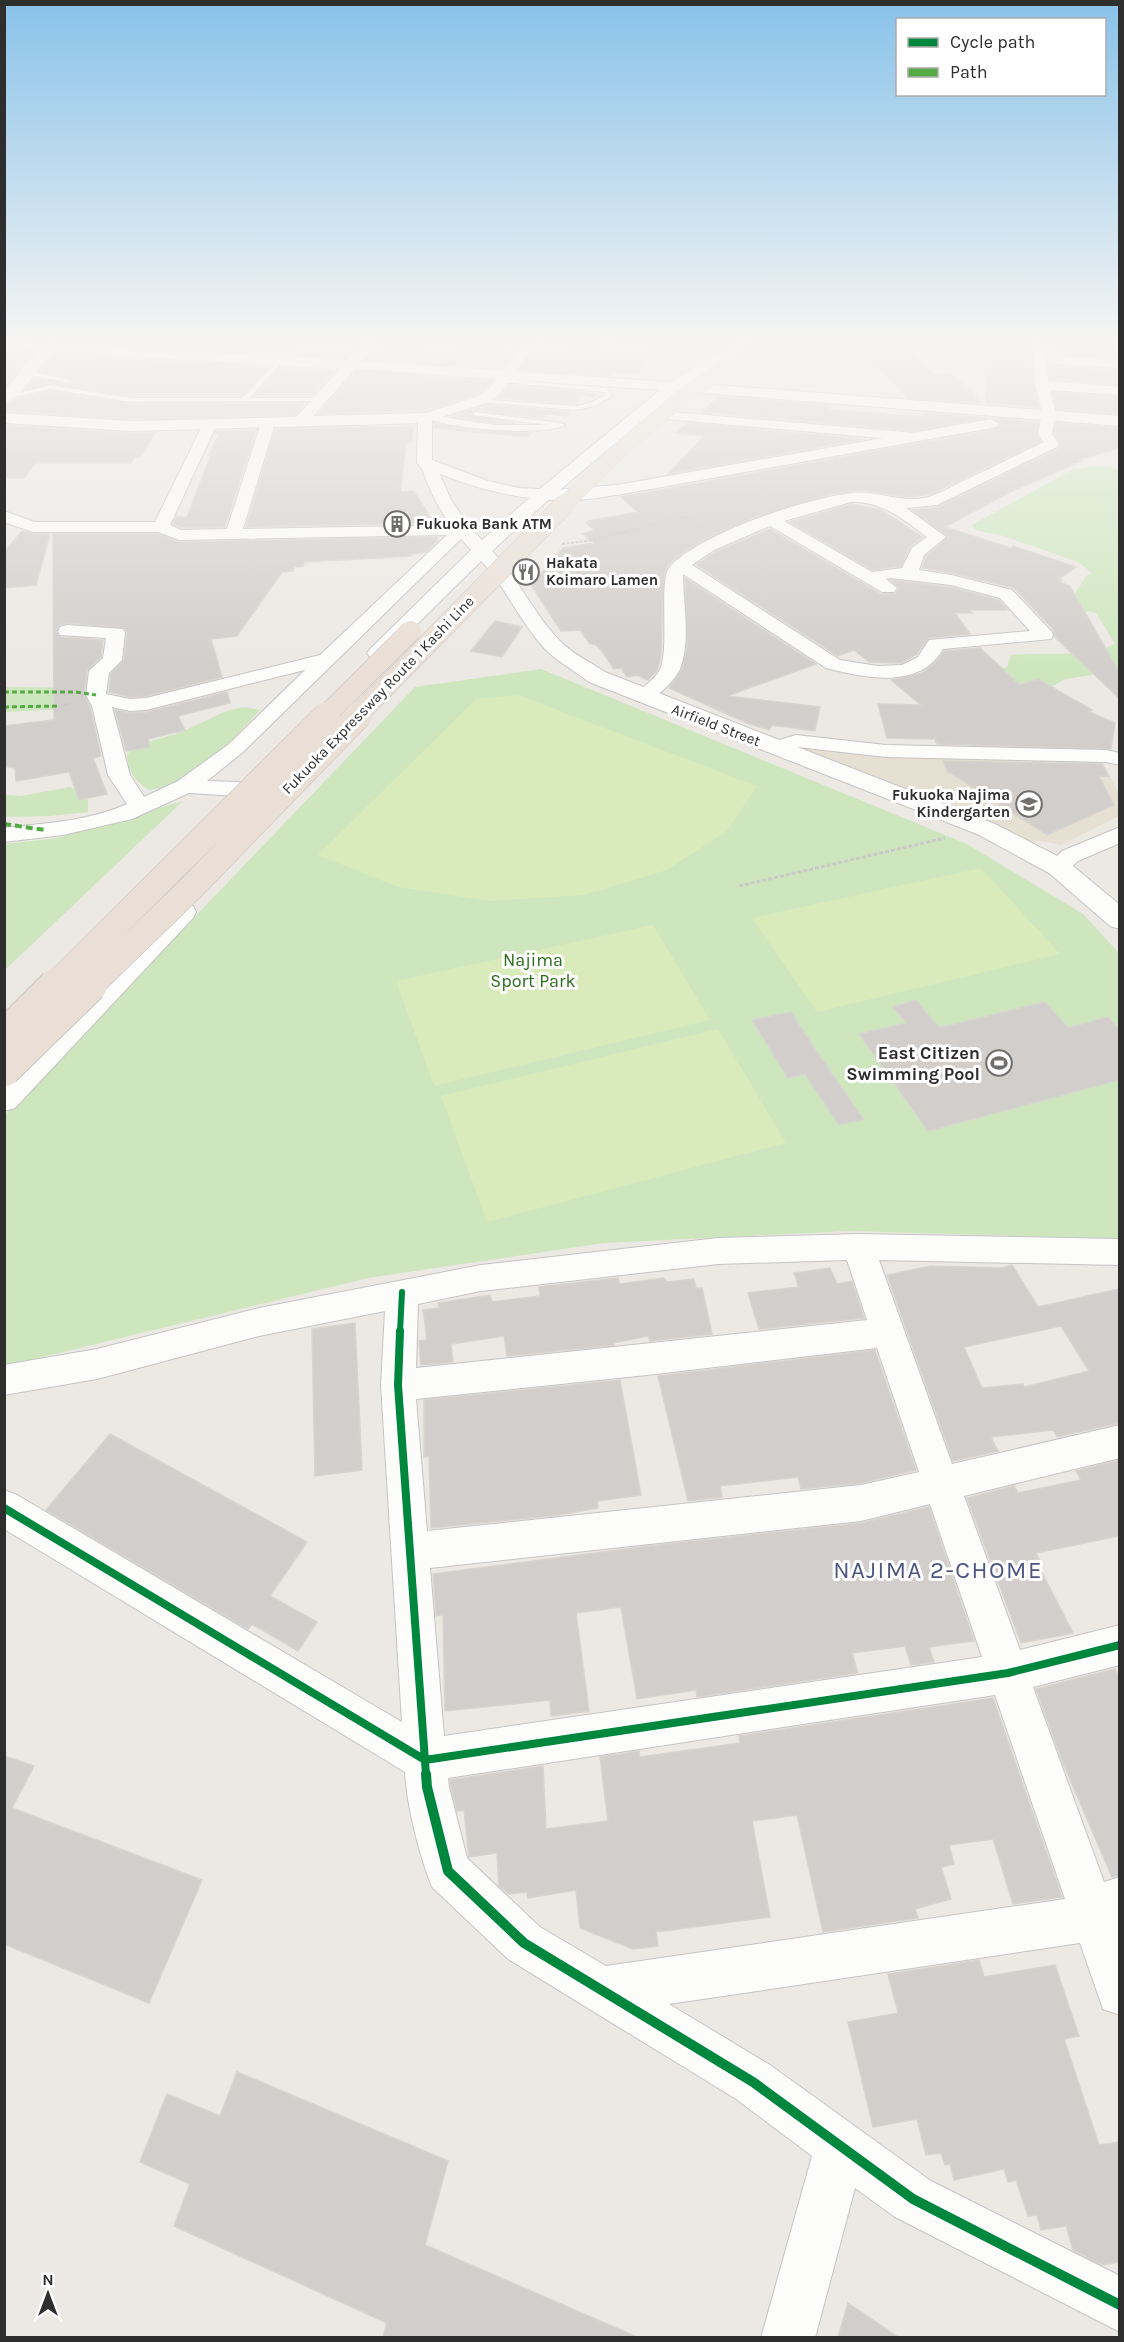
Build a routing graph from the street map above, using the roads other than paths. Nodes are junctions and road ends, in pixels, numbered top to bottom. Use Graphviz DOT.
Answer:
graph roads {
  1 [pos="198,449"];
  2 [pos="260,449"];
  3 [pos="428,449"];
  4 [pos="598,449"];
  5 [pos="601,449"];
  6 [pos="616,449"];
  7 [pos="621,449"];
  8 [pos="846,449"];
  9 [pos="1041,449"];
  10 [pos="428,467"];
  11 [pos="617,490"];
  12 [pos="573,494"];
  13 [pos="542,496"];
  14 [pos="886,504"];
  15 [pos="4,516"];
  16 [pos="771,520"];
  17 [pos="161,527"];
  18 [pos="462,530"];
  19 [pos="234,533"];
  20 [pos="481,551"];
  21 [pos="681,565"];
  22 [pos="502,572"];
  23 [pos="909,574"];
  24 [pos="872,577"];
  25 [pos="890,590"];
  26 [pos="67,631"];
  27 [pos="327,659"];
  28 [pos="644,697"];
  29 [pos="97,698"];
  30 [pos="776,747"];
  31 [pos="1119,769"];
  32 [pos="186,786"];
  33 [pos="238,789"];
  34 [pos="291,800"];
  35 [pos="140,807"];
  36 [pos="1119,834"];
  37 [pos="4,835"];
  38 [pos="1058,867"];
  39 [pos="1119,920"];
  40 [pos="4,1030"];
  41 [pos="4,1036"];
  42 [pos="4,1070"];
  43 [pos="4,1100"];
  44 [pos="858,1248"];
  45 [pos="1119,1252"];
  46 [pos="402,1292"];
  47 [pos="888,1332"];
  48 [pos="4,1380"];
  49 [pos="398,1384"];
  50 [pos="1119,1441"];
  51 [pos="942,1484"];
  52 [pos="4,1508"];
  53 [pos="409,1552"];
  54 [pos="1119,1645"];
  55 [pos="1008,1673"];
  56 [pos="425,1760"];
  57 [pos="1101,1909"];
  58 [pos="601,1990"];
  59 [pos="1119,1992"];
  60 [pos="840,2146"];
  61 [pos="1119,2305"];
  62 [pos="788,2337"];
  1 -- 17 [label="street"];
  2 -- 19 [label="street"];
  3 -- 10 [label="street, Airfield Street"];
  4 -- 41 [label="highway, Fukuoka Expressway Route 1 Kashi Line, bridge"];
  5 -- 13 [label="street"];
  6 -- 12 [label="street"];
  7 -- 42 [label="highway, Fukuoka Expressway Route 1 Kashi Line, bridge"];
  8 -- 11 [label="street"];
  9 -- 14 [label="street"];
  10 -- 13 [label="street"];
  10 -- 18 [label="street, Airfield Street"];
  11 -- 12 [label="street"];
  12 -- 13 [label="street"];
  12 -- 22 [label="street"];
  13 -- 20 [label="street"];
  14 -- 16 [label="street"];
  14 -- 23 [label="street"];
  15 -- 17 [label="street"];
  16 -- 21 [label="street"];
  16 -- 24 [label="street"];
  17 -- 19 [label="street"];
  18 -- 19 [label="street"];
  18 -- 20 [label="street, Airfield Street"];
  18 -- 27 [label="street"];
  20 -- 22 [label="street, Airfield Street"];
  20 -- 33 [label="street"];
  21 -- 23 [label="street"];
  21 -- 28 [label="street"];
  22 -- 28 [label="street, Airfield Street"];
  22 -- 34 [label="street"];
  23 -- 24 [label="street"];
  24 -- 25 [label="street"];
  26 -- 29 [label="street"];
  27 -- 29 [label="street"];
  27 -- 32 [label="street"];
  28 -- 30 [label="street, Airfield Street"];
  29 -- 35 [label="street"];
  30 -- 31 [label="street"];
  30 -- 38 [label="street, Airfield Street"];
  32 -- 33 [label="street"];
  32 -- 35 [label="street"];
  33 -- 34 [label="street"];
  33 -- 40 [label="street"];
  34 -- 43 [label="street"];
  35 -- 37 [label="street"];
  36 -- 38 [label="street"];
  38 -- 39 [label="street, Airfield Street"];
  44 -- 45 [label="street"];
  44 -- 46 [label="street"];
  44 -- 47 [label="street"];
  46 -- 48 [label="street"];
  46 -- 49 [label="street"];
  47 -- 49 [label="street"];
  47 -- 51 [label="street"];
  49 -- 53 [label="street"];
  50 -- 51 [label="street"];
  51 -- 53 [label="street"];
  51 -- 55 [label="street"];
  52 -- 56 [label="street"];
  53 -- 56 [label="street"];
  54 -- 55 [label="street"];
  55 -- 56 [label="street"];
  55 -- 57 [label="street"];
  56 -- 58 [label="street"];
  57 -- 58 [label="street"];
  57 -- 59 [label="street"];
  58 -- 60 [label="street"];
  60 -- 61 [label="street"];
  60 -- 62 [label="street"];
}
